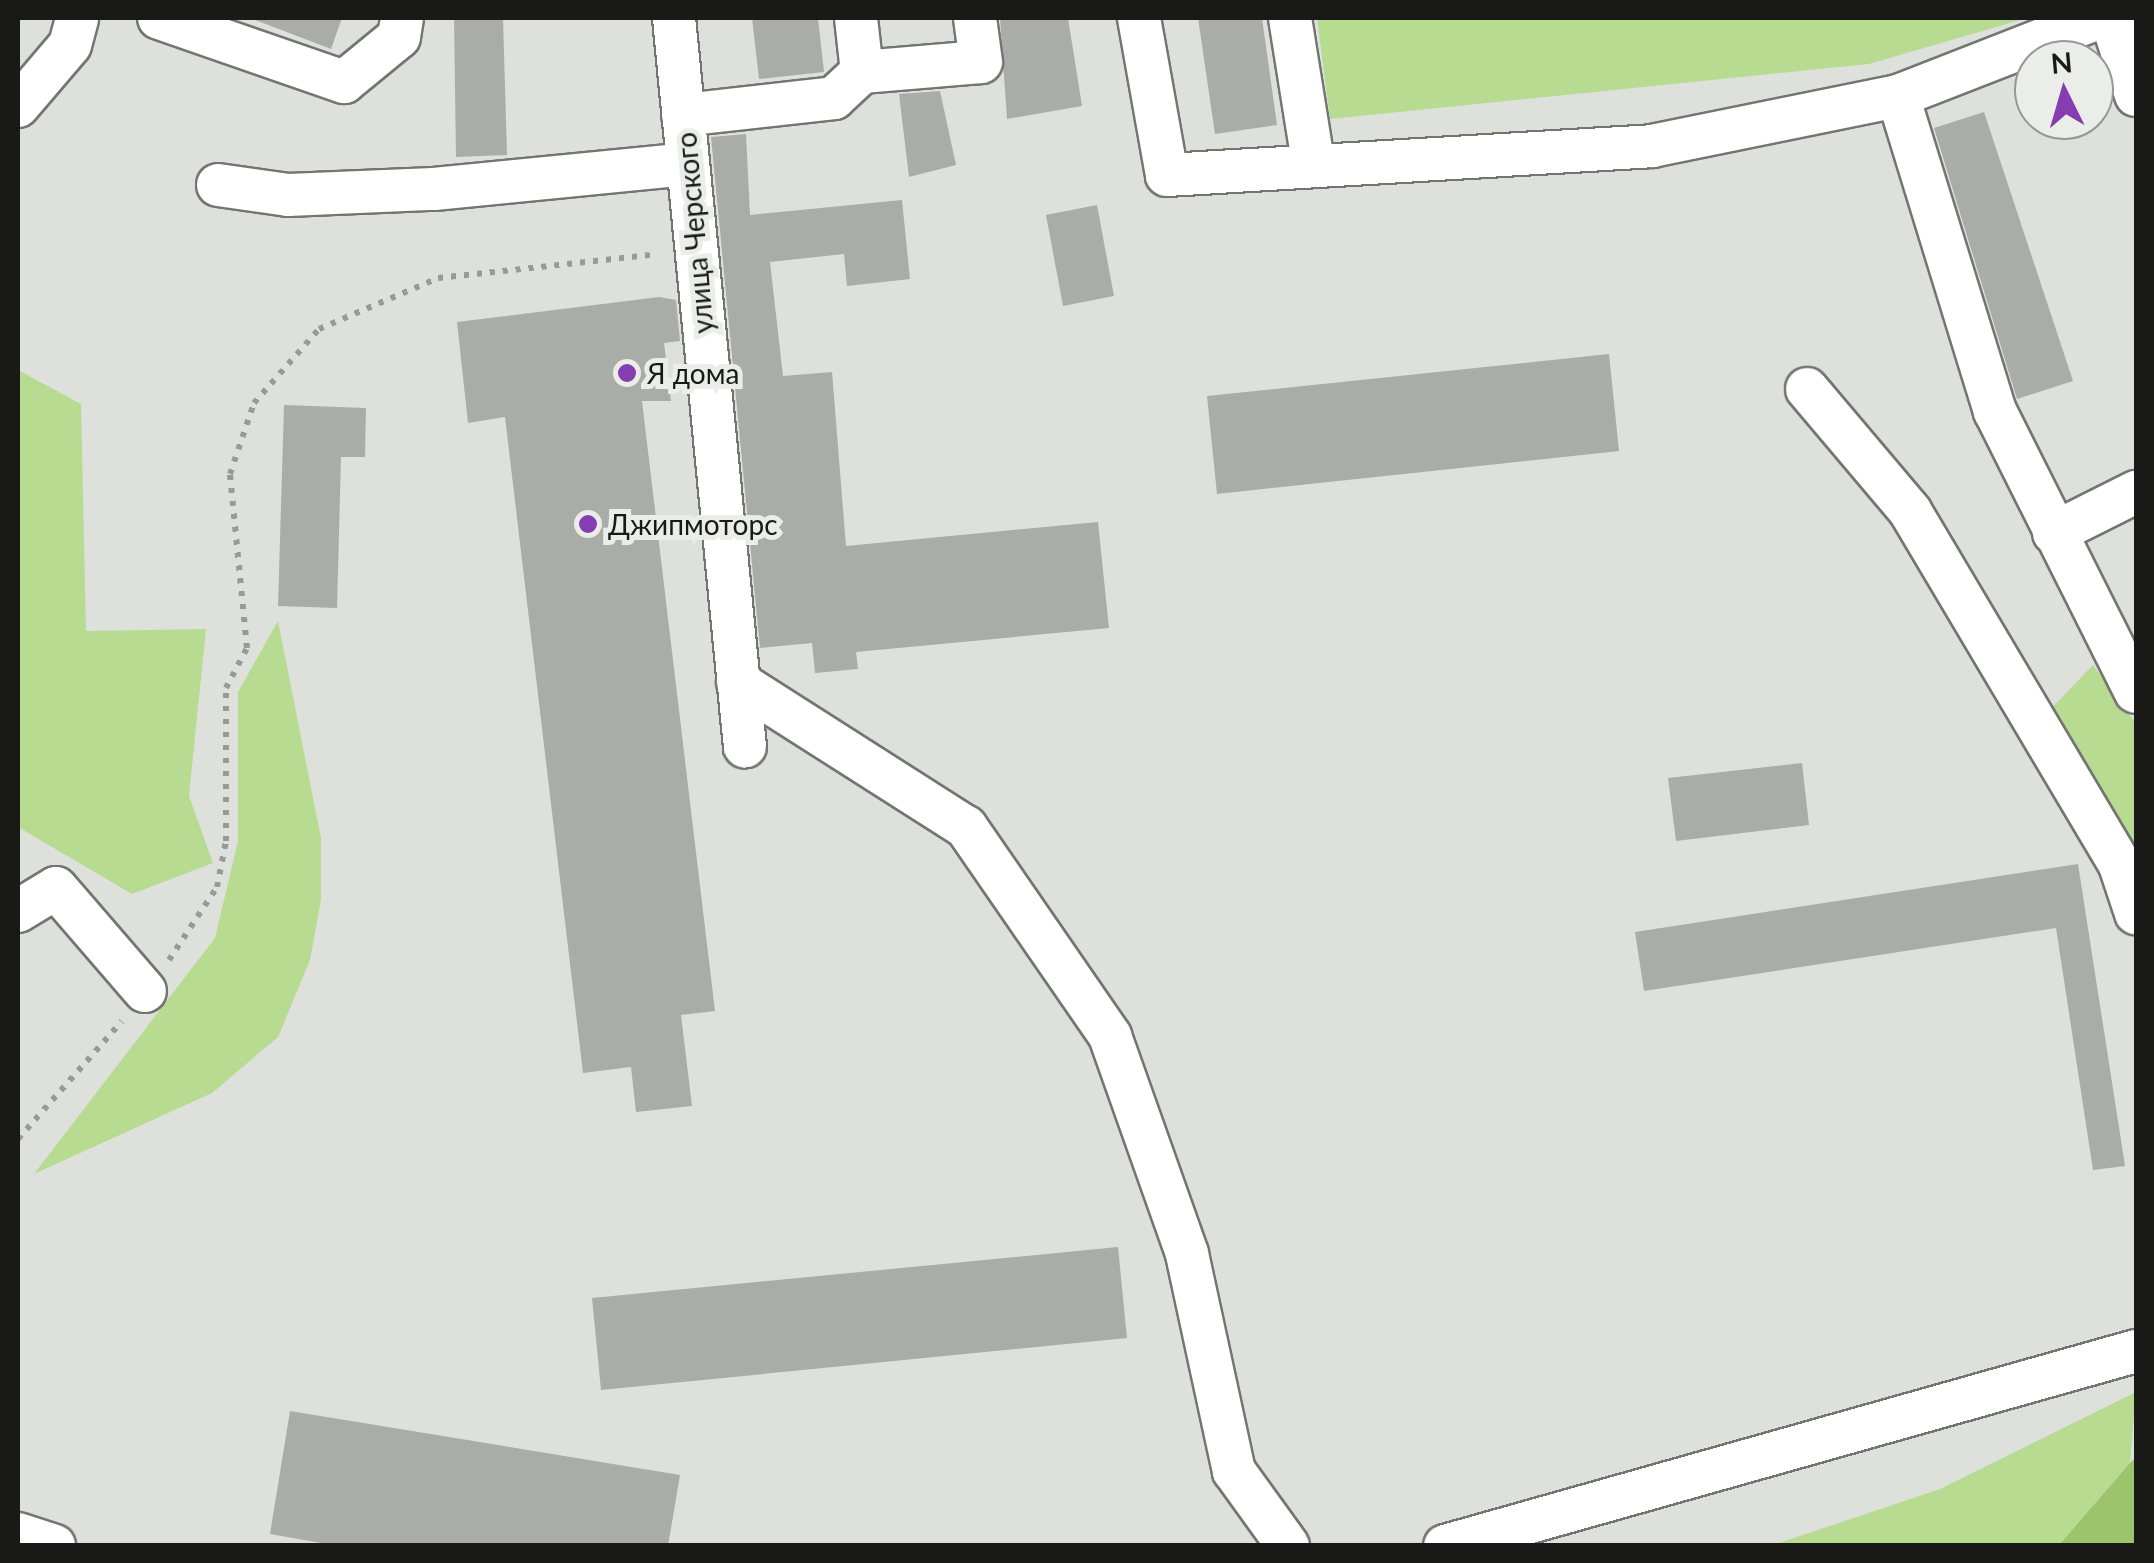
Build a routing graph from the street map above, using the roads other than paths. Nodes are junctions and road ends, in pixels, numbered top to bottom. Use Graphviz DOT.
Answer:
graph roads {
  1 [pos="77,18"];
  2 [pos="159,18"];
  3 [pos="402,18"];
  4 [pos="674,18"];
  5 [pos="856,18"];
  6 [pos="974,18"];
  7 [pos="1138,18"];
  8 [pos="1290,18"];
  9 [pos="2098,18"];
  10 [pos="2111,18"];
  11 [pos="862,72"];
  12 [pos="2136,95"];
  13 [pos="1898,96"];
  14 [pos="18,106"];
  15 [pos="683,114"];
  16 [pos="1313,161"];
  17 [pos="687,164"];
  18 [pos="218,185"];
  19 [pos="1807,389"];
  20 [pos="2136,492"];
  21 [pos="2054,533"];
  22 [pos="2127,654"];
  23 [pos="738,682"];
  24 [pos="2136,692"];
  25 [pos="745,747"];
  26 [pos="18,912"];
  27 [pos="2136,912"];
  28 [pos="145,991"];
  29 [pos="2136,1351"];
  30 [pos="18,1534"];
  31 [pos="54,1546"];
  32 [pos="1288,1546"];
  33 [pos="1445,1546"];
  1 -- 14 [label="street"];
  2 -- 3 [label="street"];
  4 -- 15 [label="street, улица Черского"];
  5 -- 11 [label="street"];
  6 -- 11 [label="street"];
  7 -- 16 [label="street"];
  8 -- 16 [label="street"];
  9 -- 13 [label="street"];
  10 -- 12 [label="street"];
  11 -- 15 [label="street"];
  13 -- 16 [label="street"];
  13 -- 21 [label="street"];
  15 -- 17 [label="street, улица Черского"];
  17 -- 18 [label="street"];
  17 -- 23 [label="street, улица Черского"];
  19 -- 27 [label="street"];
  20 -- 21 [label="street"];
  21 -- 22 [label="street"];
  22 -- 24 [label="street"];
  23 -- 25 [label="street, улица Черского"];
  23 -- 32 [label="street"];
  26 -- 28 [label="street"];
  29 -- 33 [label="street"];
  30 -- 31 [label="street"];
}
